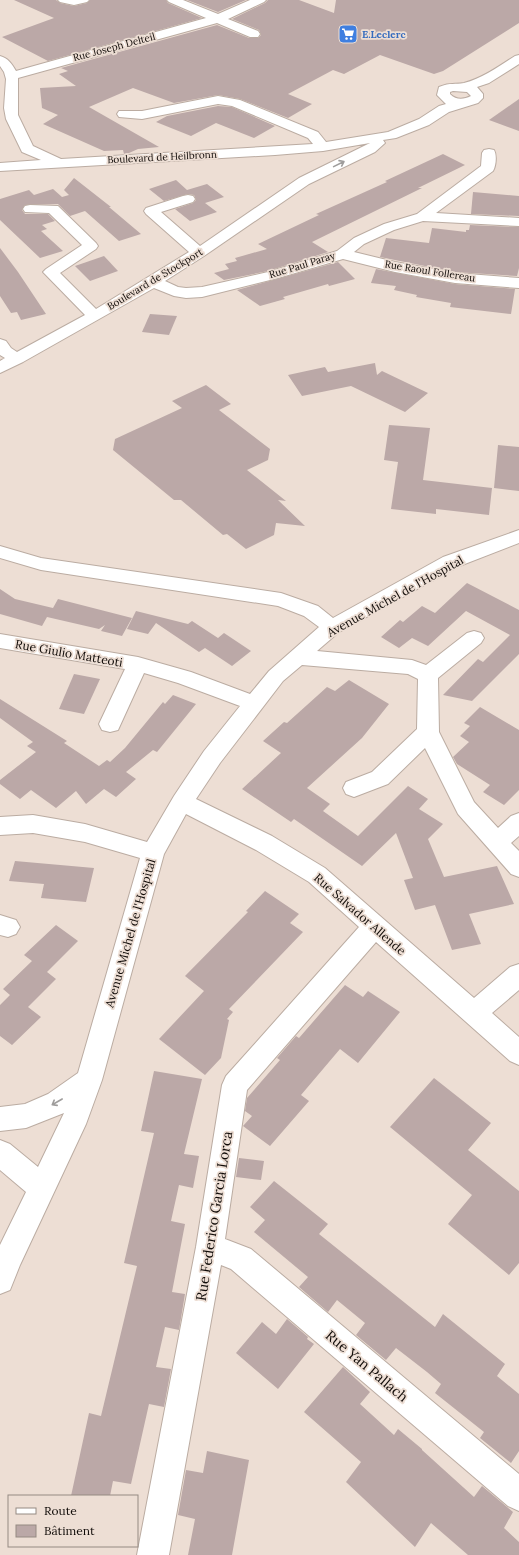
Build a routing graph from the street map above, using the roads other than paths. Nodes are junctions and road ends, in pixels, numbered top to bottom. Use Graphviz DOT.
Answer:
graph roads {
  1 [pos="64,0"];
  2 [pos="83,0"];
  3 [pos="173,0"];
  4 [pos="260,0"];
  5 [pos="217,19"];
  6 [pos="254,34"];
  7 [pos="519,59"];
  8 [pos="0,60"];
  9 [pos="519,68"];
  10 [pos="12,76"];
  11 [pos="466,87"];
  12 [pos="477,94"];
  13 [pos="444,103"];
  14 [pos="124,114"];
  15 [pos="391,135"];
  16 [pos="323,147"];
  17 [pos="27,149"];
  18 [pos="274,151"];
  19 [pos="489,153"];
  20 [pos="59,163"];
  21 [pos="1,167"];
  22 [pos="304,181"];
  23 [pos="188,199"];
  24 [pos="30,209"];
  25 [pos="422,217"];
  26 [pos="519,222"];
  27 [pos="199,254"];
  28 [pos="342,254"];
  29 [pos="153,282"];
  30 [pos="519,283"];
  31 [pos="96,315"];
  32 [pos="0,344"];
  33 [pos="17,359"];
  34 [pos="0,368"];
  35 [pos="519,536"];
  36 [pos="0,552"];
  37 [pos="332,627"];
  38 [pos="474,638"];
  39 [pos="0,641"];
  40 [pos="296,657"];
  41 [pos="138,664"];
  42 [pos="428,675"];
  43 [pos="253,703"];
  44 [pos="110,724"];
  45 [pos="428,732"];
  46 [pos="354,788"];
  47 [pos="182,802"];
  48 [pos="519,822"];
  49 [pos="0,826"];
  50 [pos="497,842"];
  51 [pos="153,853"];
  52 [pos="519,867"];
  53 [pos="375,926"];
  54 [pos="519,975"];
  55 [pos="473,1014"];
  56 [pos="519,1053"];
  57 [pos="89,1080"];
  58 [pos="0,1119"];
  59 [pos="0,1153"];
  60 [pos="42,1188"];
  61 [pos="210,1247"];
  62 [pos="0,1280"];
  63 [pos="519,1495"];
  64 [pos="153,1555"];
  1 -- 2 [label="street"];
  3 -- 5 [label="street"];
  4 -- 5 [label="street, Rue Joseph Delteil"];
  5 -- 6 [label="street"];
  5 -- 10 [label="street, Rue Joseph Delteil"];
  7 -- 11 [label="street"];
  8 -- 10 [label="street"];
  9 -- 12 [label="street"];
  10 -- 17 [label="street"];
  11 -- 12 [label="street"];
  11 -- 13 [label="street"];
  12 -- 13 [label="street"];
  13 -- 15 [label="street"];
  14 -- 16 [label="street"];
  15 -- 16 [label="street, Boulevard de Heilbronn"];
  22 -- 15 [label="street, Boulevard de Stockport, one-way"];
  16 -- 18 [label="street, Boulevard de Heilbronn"];
  17 -- 20 [label="street"];
  17 -- 21 [label="street"];
  18 -- 20 [label="street, Boulevard de Heilbronn"];
  18 -- 22 [label="street, Boulevard de Stockport"];
  19 -- 25 [label="street"];
  20 -- 21 [label="street, Boulevard de Heilbronn"];
  22 -- 27 [label="street, Boulevard de Stockport"];
  23 -- 27 [label="street"];
  24 -- 31 [label="street"];
  25 -- 26 [label="street, Rue Paul Paray"];
  25 -- 28 [label="street, Rue Paul Paray"];
  27 -- 29 [label="street, Boulevard de Stockport"];
  28 -- 29 [label="street, Rue Paul Paray"];
  28 -- 30 [label="street, Rue Raoul Follereau"];
  29 -- 31 [label="street, Boulevard de Stockport"];
  31 -- 33 [label="street, Boulevard de Stockport"];
  32 -- 33 [label="street"];
  33 -- 34 [label="street, Boulevard de Stockport"];
  35 -- 37 [label="street, Avenue Michel de l'Hospital"];
  36 -- 37 [label="street"];
  37 -- 40 [label="street, Avenue Michel de l'Hospital"];
  38 -- 42 [label="street"];
  39 -- 41 [label="street, Rue Giulio Matteoti"];
  40 -- 42 [label="street"];
  40 -- 43 [label="street, Avenue Michel de l'Hospital"];
  41 -- 43 [label="street, Rue Giulio Matteoti"];
  41 -- 44 [label="street, Rue Giulio Matteoti"];
  42 -- 45 [label="street"];
  43 -- 47 [label="street, Avenue Michel de l'Hospital"];
  45 -- 46 [label="street"];
  45 -- 50 [label="street"];
  47 -- 51 [label="street, Avenue Michel de l'Hospital"];
  47 -- 53 [label="street, Rue Salvador Allende"];
  48 -- 50 [label="street"];
  49 -- 51 [label="street"];
  50 -- 52 [label="street"];
  51 -- 57 [label="street, Avenue Michel de l'Hospital"];
  53 -- 55 [label="street, Rue Salvador Allende"];
  53 -- 61 [label="street, Rue Federico Garcia Lorca"];
  54 -- 55 [label="street"];
  55 -- 56 [label="street, Rue Salvador Allende"];
  57 -- 58 [label="street, one-way"];
  57 -- 60 [label="street, Avenue Michel de l'Hospital"];
  59 -- 60 [label="street"];
  60 -- 62 [label="street, Avenue Michel de l'Hospital"];
  61 -- 63 [label="street, Rue Yan Pallach"];
  61 -- 64 [label="street, Rue Federico Garcia Lorca"];
}
